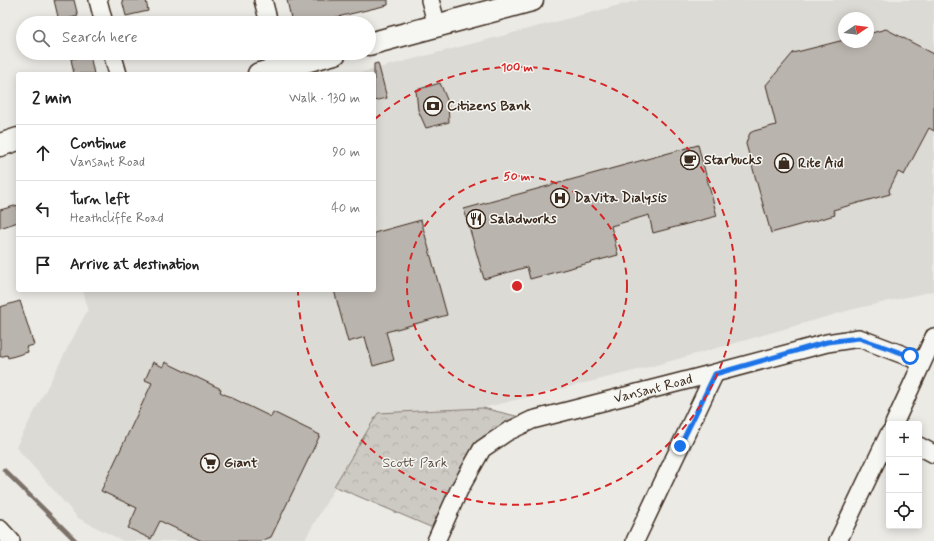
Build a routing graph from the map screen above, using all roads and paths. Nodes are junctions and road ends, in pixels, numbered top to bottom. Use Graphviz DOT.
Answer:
graph roads {
  1 [pos="98,0"];
  2 [pos="263,0"];
  3 [pos="430,0"];
  4 [pos="532,0"];
  5 [pos="102,16"];
  6 [pos="267,16"];
  7 [pos="437,26"];
  8 [pos="376,42"];
  9 [pos="114,60"];
  10 [pos="279,61"];
  11 [pos="117,72"];
  12 [pos="262,72"];
  13 [pos="16,141"];
  14 [pos="0,145"];
  15 [pos="934,337"];
  16 [pos="922,362"];
  17 [pos="715,374"];
  18 [pos="895,421"];
  19 [pos="886,440"];
  20 [pos="922,448"];
  21 [pos="934,454"];
  22 [pos="0,529"];
  23 [pos="11,541"];
  24 [pos="436,541"];
  25 [pos="635,541"];
  26 [pos="838,541"];
  1 -- 5 [label="street"];
  2 -- 6 [label="street"];
  3 -- 7 [label="street"];
  4 -- 7 [label="main road"];
  7 -- 8 [label="main road"];
  9 -- 11 [label="street"];
  10 -- 12 [label="main road"];
  13 -- 14 [label="main road"];
  15 -- 16 [label="street"];
  16 -- 17 [label="street, Vansant Road"];
  16 -- 18 [label="street"];
  17 -- 24 [label="street, Vansant Road"];
  17 -- 25 [label="street"];
  19 -- 26 [label="street"];
  20 -- 21 [label="street"];
  22 -- 23 [label="street"];
}
